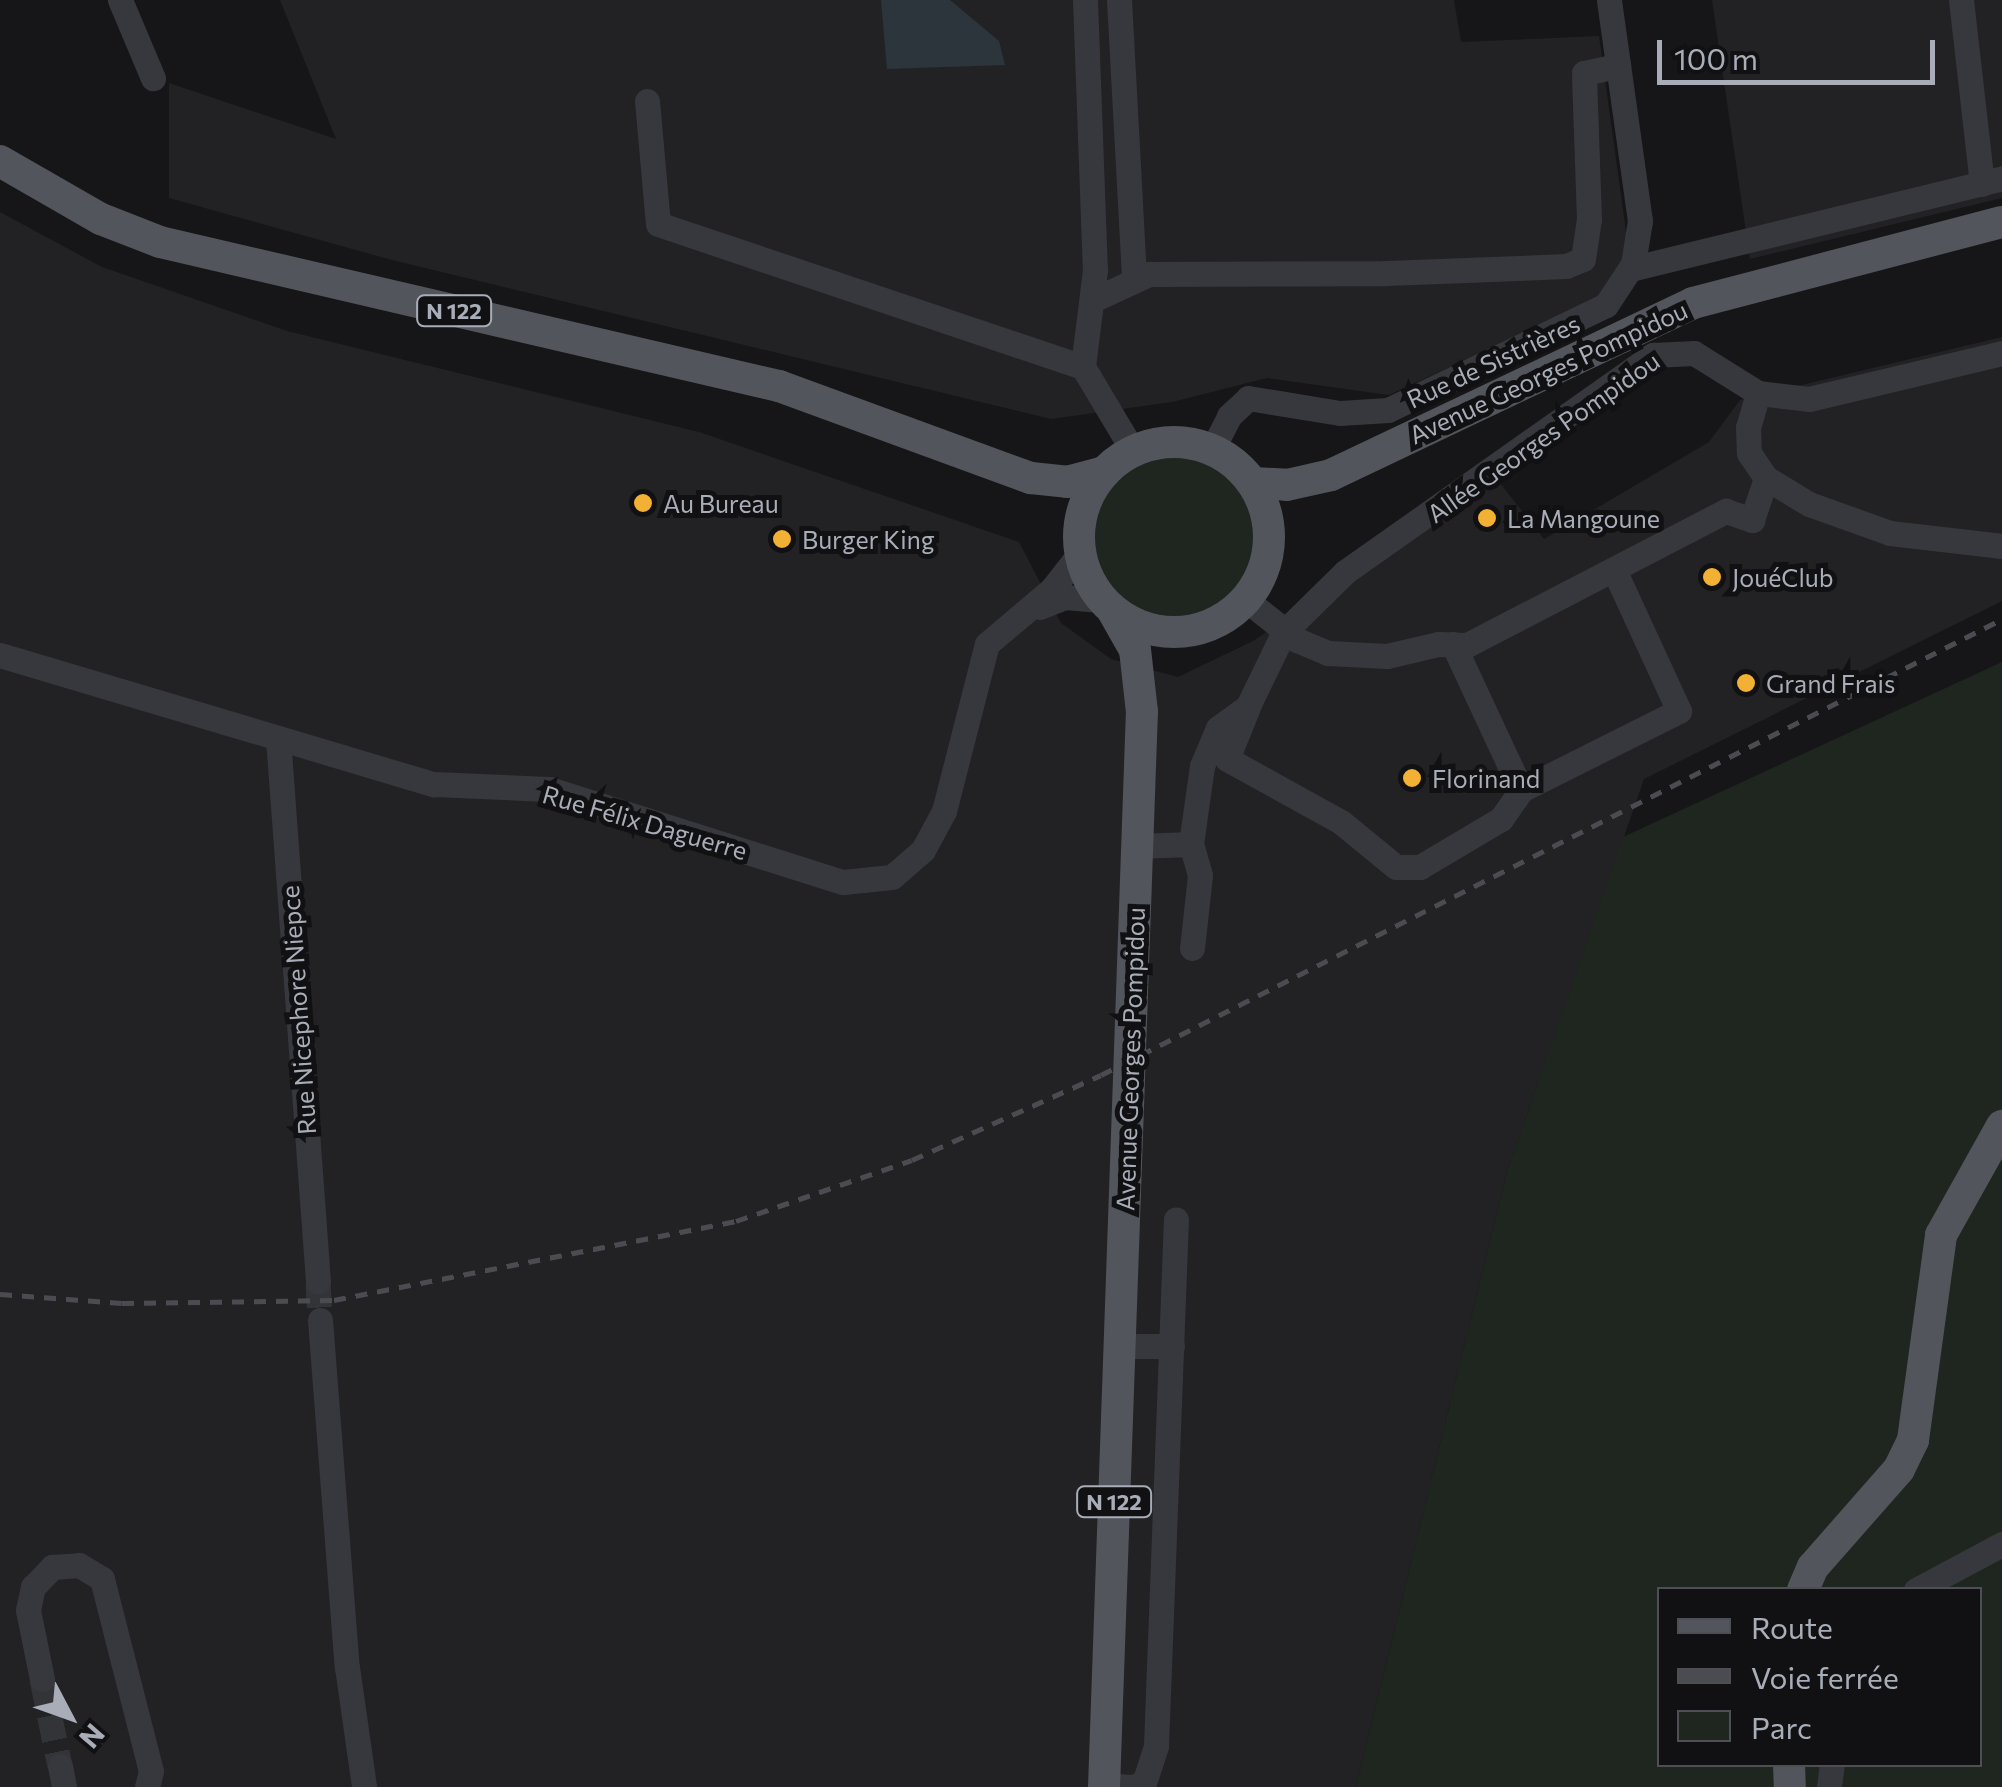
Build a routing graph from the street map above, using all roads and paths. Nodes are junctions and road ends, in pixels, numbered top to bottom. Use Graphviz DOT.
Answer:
graph roads {
  1 [pos="120,0"];
  2 [pos="1085,0"];
  3 [pos="1118,0"];
  4 [pos="1609,0"];
  5 [pos="1961,0"];
  6 [pos="1618,66"];
  7 [pos="153,78"];
  8 [pos="647,100"];
  9 [pos="0,162"];
  10 [pos="1992,181"];
  11 [pos="2002,222"];
  12 [pos="1630,270"];
  13 [pos="1134,280"];
  14 [pos="1093,300"];
  15 [pos="2002,353"];
  16 [pos="1083,367"];
  17 [pos="1758,393"];
  18 [pos="1212,450"];
  19 [pos="1133,451"];
  20 [pos="1104,472"];
  21 [pos="1331,475"];
  22 [pos="1032,478"];
  23 [pos="1766,478"];
  24 [pos="1253,484"];
  25 [pos="1270,540"];
  26 [pos="1080,543"];
  27 [pos="2002,546"];
  28 [pos="1614,570"];
  29 [pos="1246,600"];
  30 [pos="1108,605"];
  31 [pos="1013,620"];
  32 [pos="1181,632"];
  33 [pos="1284,632"];
  34 [pos="1452,644"];
  35 [pos="0,655"];
  36 [pos="1248,706"];
  37 [pos="1142,712"];
  38 [pos="278,738"];
  39 [pos="1521,790"];
  40 [pos="1192,844"];
  41 [pos="1137,846"];
  42 [pos="1192,948"];
  43 [pos="2002,1126"];
  44 [pos="1176,1219"];
  45 [pos="318,1282"];
  46 [pos="320,1320"];
  47 [pos="1120,1346"];
  48 [pos="1172,1346"];
  49 [pos="2002,1544"];
  50 [pos="1805,1587"];
  51 [pos="1922,1587"];
  52 [pos="42,1679"];
  53 [pos="1104,1786"];
  54 [pos="147,1787"];
  55 [pos="364,1787"];
  1 -- 7 [label="street"];
  2 -- 14 [label="street"];
  3 -- 13 [label="street"];
  4 -- 6 [label="street, Rue de Sistrières"];
  5 -- 10 [label="street"];
  6 -- 12 [label="street, Rue de Sistrières"];
  6 -- 13 [label="street"];
  8 -- 16 [label="street"];
  9 -- 22 [label="main road, N 122"];
  10 -- 12 [label="street, Avenue Georges Pompidou"];
  11 -- 21 [label="main road, Avenue Georges Pompidou"];
  12 -- 18 [label="street, Rue de Sistrières"];
  13 -- 14 [label="street"];
  14 -- 16 [label="street"];
  15 -- 17 [label="street, Allée Georges Pompidou"];
  16 -- 19 [label="street"];
  17 -- 23 [label="street"];
  17 -- 33 [label="street, Allée Georges Pompidou"];
  18 -- 19 [label="main road"];
  18 -- 24 [label="main road"];
  19 -- 20 [label="main road"];
  20 -- 22 [label="main road, N 122"];
  20 -- 26 [label="main road"];
  21 -- 24 [label="main road"];
  21 -- 25 [label="main road"];
  22 -- 26 [label="main road, N 122"];
  23 -- 27 [label="street"];
  23 -- 28 [label="street"];
  24 -- 25 [label="main road"];
  25 -- 29 [label="main road"];
  26 -- 30 [label="main road"];
  26 -- 31 [label="street, Rue Félix Daguerre"];
  28 -- 34 [label="street"];
  28 -- 39 [label="street"];
  29 -- 32 [label="main road"];
  29 -- 33 [label="street"];
  30 -- 31 [label="street, Rue Félix Daguerre"];
  30 -- 32 [label="main road"];
  30 -- 37 [label="main road, Avenue Georges Pompidou / N 122"];
  31 -- 38 [label="street, Rue Félix Daguerre"];
  32 -- 37 [label="main road, Avenue Georges Pompidou"];
  33 -- 34 [label="street"];
  33 -- 36 [label="street, Allée Georges Pompidou"];
  34 -- 39 [label="street"];
  35 -- 38 [label="street, Rue Félix Daguerre"];
  36 -- 39 [label="street, Allée Georges Pompidou"];
  36 -- 40 [label="street"];
  37 -- 41 [label="main road, Avenue Georges Pompidou / N 122"];
  38 -- 45 [label="street, Rue Nicephore Niepce"];
  40 -- 41 [label="street"];
  40 -- 42 [label="street"];
  41 -- 47 [label="main road, Avenue Georges Pompidou / N 122"];
  43 -- 50 [label="main road"];
  44 -- 48 [label="street, Avenue Georges Pompidou"];
  46 -- 55 [label="street"];
  47 -- 48 [label="street"];
  47 -- 53 [label="main road, Avenue Georges Pompidou / N 122"];
  48 -- 53 [label="street, Avenue Georges Pompidou"];
  49 -- 51 [label="street"];
  52 -- 54 [label="street"];
}
